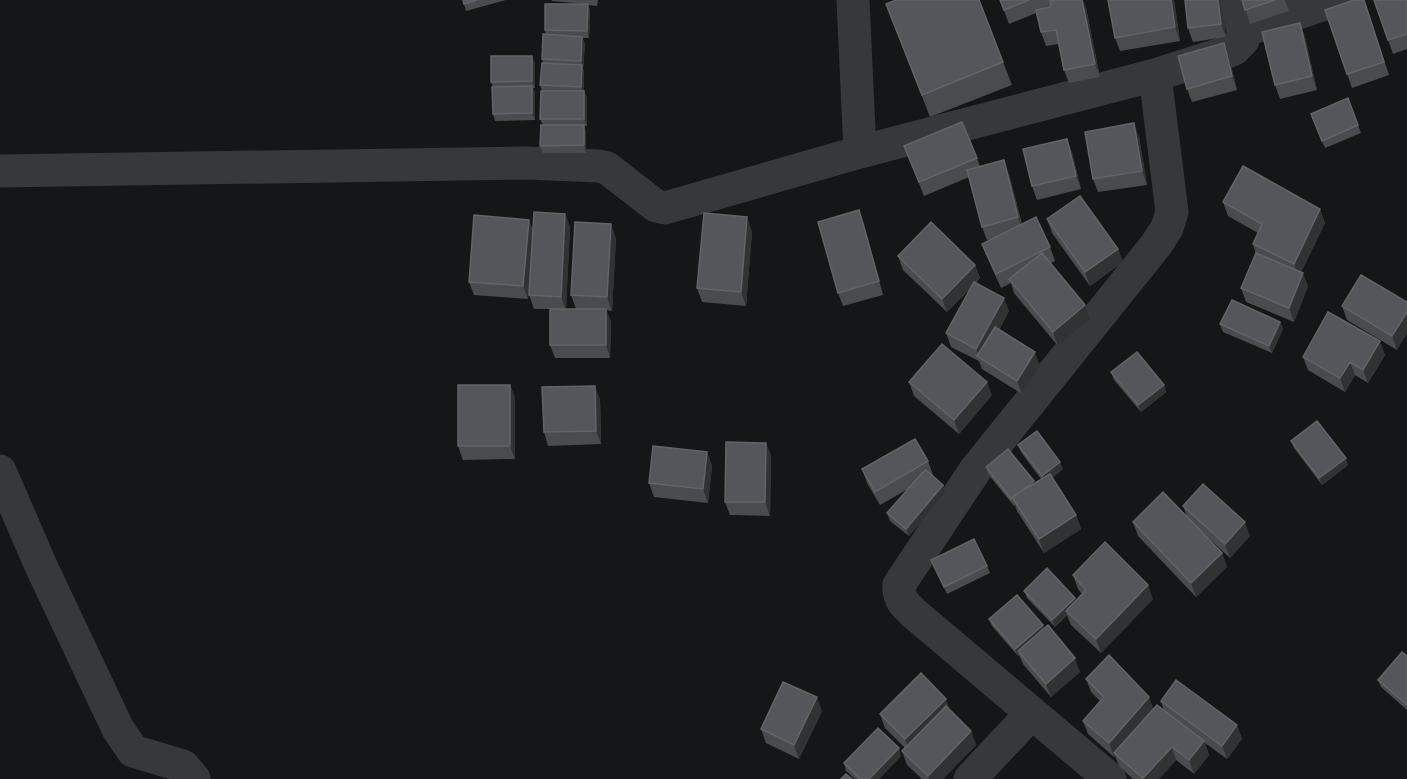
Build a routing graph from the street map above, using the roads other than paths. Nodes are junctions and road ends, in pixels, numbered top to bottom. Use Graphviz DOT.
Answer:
graph roads {
  1 [pos="853,0"];
  2 [pos="1336,0"];
  3 [pos="1240,15"];
  4 [pos="1155,75"];
  5 [pos="860,152"];
  6 [pos="0,171"];
  7 [pos="0,471"];
  8 [pos="11,529"];
  9 [pos="1032,713"];
  10 [pos="195,779"];
  11 [pos="970,779"];
  12 [pos="1110,779"];
  1 -- 5 [label="street"];
  2 -- 3 [label="street"];
  3 -- 4 [label="street"];
  4 -- 5 [label="street"];
  4 -- 9 [label="street"];
  5 -- 6 [label="street"];
  7 -- 8 [label="street"];
  8 -- 10 [label="street"];
  9 -- 11 [label="street"];
  9 -- 12 [label="street"];
}
